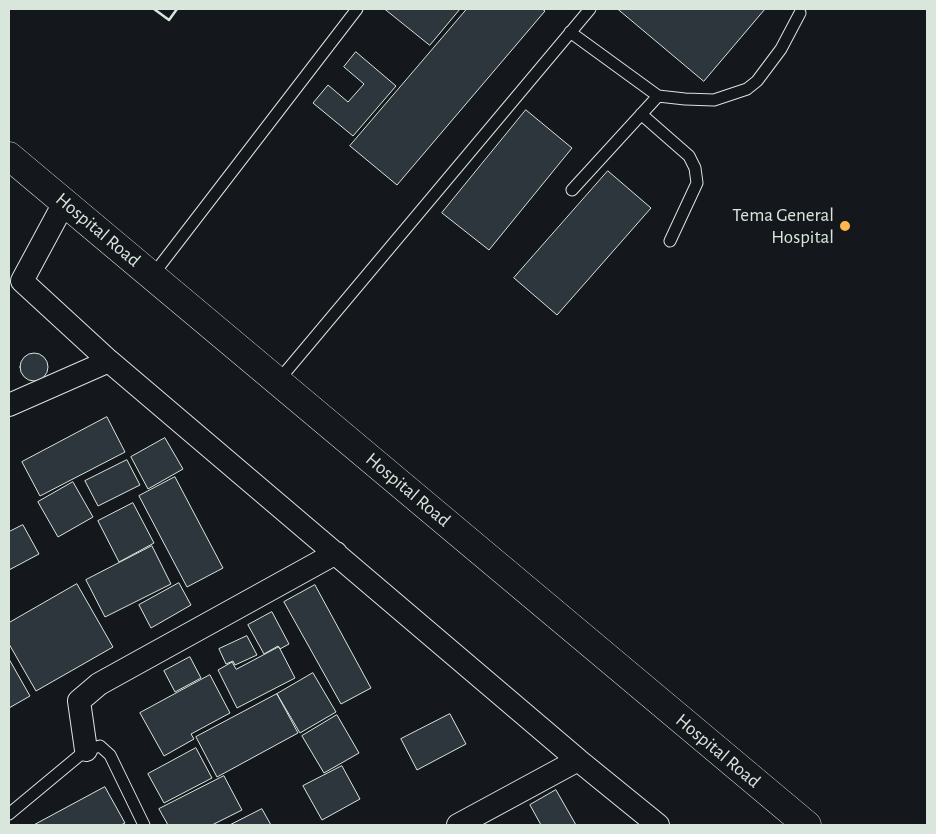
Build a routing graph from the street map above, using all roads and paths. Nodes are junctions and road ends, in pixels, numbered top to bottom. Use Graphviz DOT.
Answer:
graph roads {
  1 [pos="357,9"];
  2 [pos="590,9"];
  3 [pos="800,12"];
  4 [pos="570,32"];
  5 [pos="658,96"];
  6 [pos="641,114"];
  7 [pos="9,156"];
  8 [pos="572,190"];
  9 [pos="64,203"];
  10 [pos="670,241"];
  11 [pos="15,276"];
  12 [pos="152,276"];
  13 [pos="109,360"];
  14 [pos="278,381"];
  15 [pos="9,405"];
  16 [pos="336,553"];
  17 [pos="86,750"];
  18 [pos="578,760"];
  19 [pos="9,814"];
  20 [pos="144,825"];
  21 [pos="458,825"];
  22 [pos="658,825"];
  23 [pos="807,825"];
  1 -- 12 [label="lane"];
  2 -- 4 [label="lane"];
  3 -- 5 [label="lane"];
  4 -- 5 [label="lane"];
  4 -- 14 [label="lane"];
  5 -- 6 [label="lane"];
  6 -- 8 [label="lane"];
  6 -- 10 [label="lane"];
  7 -- 9 [label="main road, Hospital Road"];
  9 -- 11 [label="street"];
  9 -- 12 [label="main road, Hospital Road"];
  11 -- 13 [label="street"];
  12 -- 14 [label="main road, Hospital Road"];
  13 -- 15 [label="street"];
  13 -- 16 [label="street"];
  14 -- 23 [label="main road, Hospital Road"];
  16 -- 17 [label="street"];
  16 -- 18 [label="street"];
  17 -- 19 [label="lane"];
  17 -- 20 [label="lane"];
  18 -- 21 [label="street"];
  18 -- 22 [label="street"];
}
